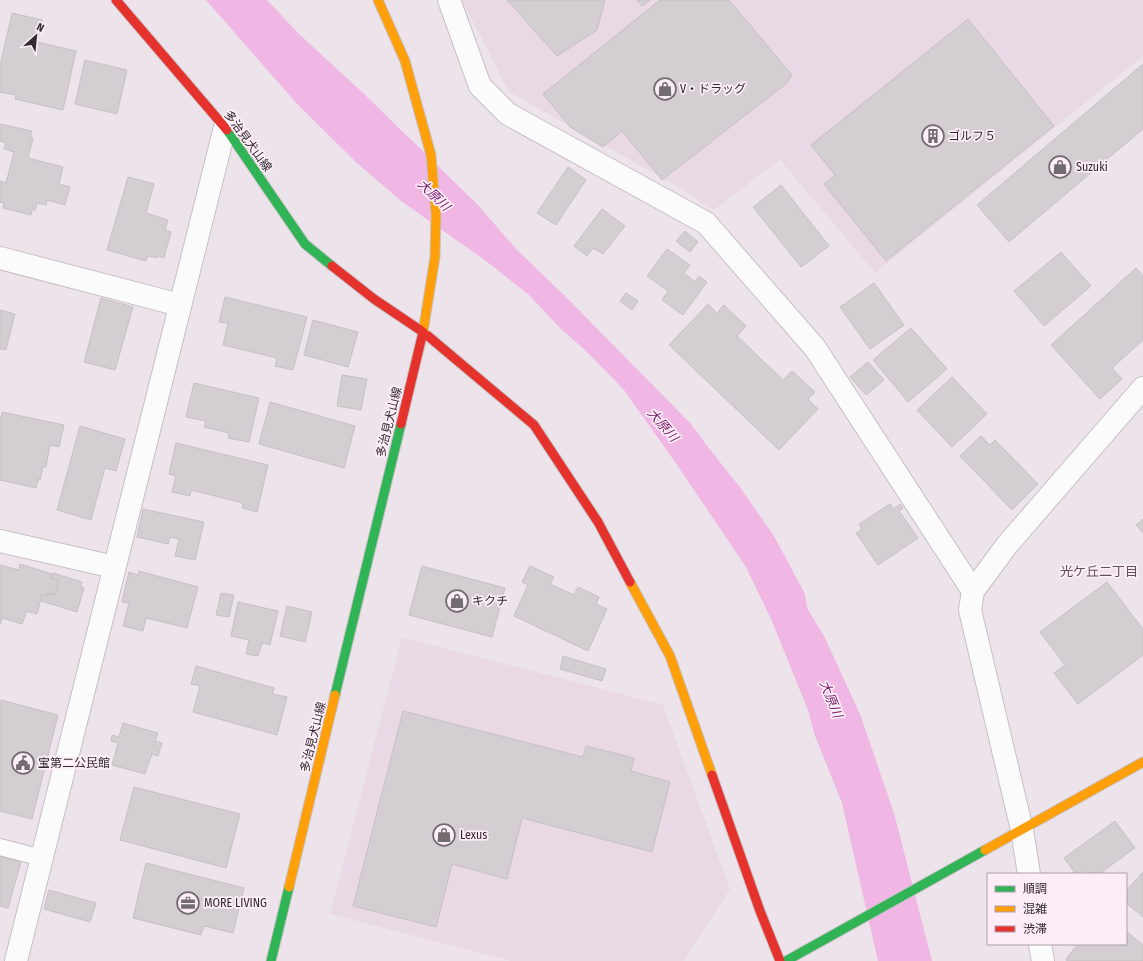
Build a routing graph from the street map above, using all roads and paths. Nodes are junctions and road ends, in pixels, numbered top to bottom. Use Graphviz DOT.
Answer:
graph roads {
  1 [pos="116,0"];
  2 [pos="378,0"];
  3 [pos="449,0"];
  4 [pos="225,126"];
  5 [pos="0,258"];
  6 [pos="180,305"];
  7 [pos="423,332"];
  8 [pos="1143,388"];
  9 [pos="0,541"];
  10 [pos="114,567"];
  11 [pos="973,591"];
  12 [pos="1143,762"];
  13 [pos="1022,830"];
  14 [pos="0,847"];
  15 [pos="42,858"];
  16 [pos="1029,873"];
  17 [pos="1040,945"];
  18 [pos="16,961"];
  19 [pos="271,961"];
  20 [pos="780,961"];
  21 [pos="786,961"];
  22 [pos="1043,961"];
  1 -- 4 [label="street, 多治見犬山線"];
  2 -- 7 [label="street"];
  3 -- 11 [label="street"];
  4 -- 6 [label="street"];
  4 -- 7 [label="street, 多治見犬山線"];
  5 -- 6 [label="street"];
  6 -- 10 [label="street"];
  7 -- 19 [label="street, 多治見犬山線"];
  7 -- 20 [label="street"];
  8 -- 11 [label="street"];
  9 -- 10 [label="street"];
  10 -- 15 [label="street"];
  11 -- 13 [label="street"];
  12 -- 13 [label="street"];
  13 -- 16 [label="street"];
  13 -- 21 [label="street"];
  14 -- 15 [label="lane"];
  15 -- 18 [label="street"];
  17 -- 22 [label="street"];
}
